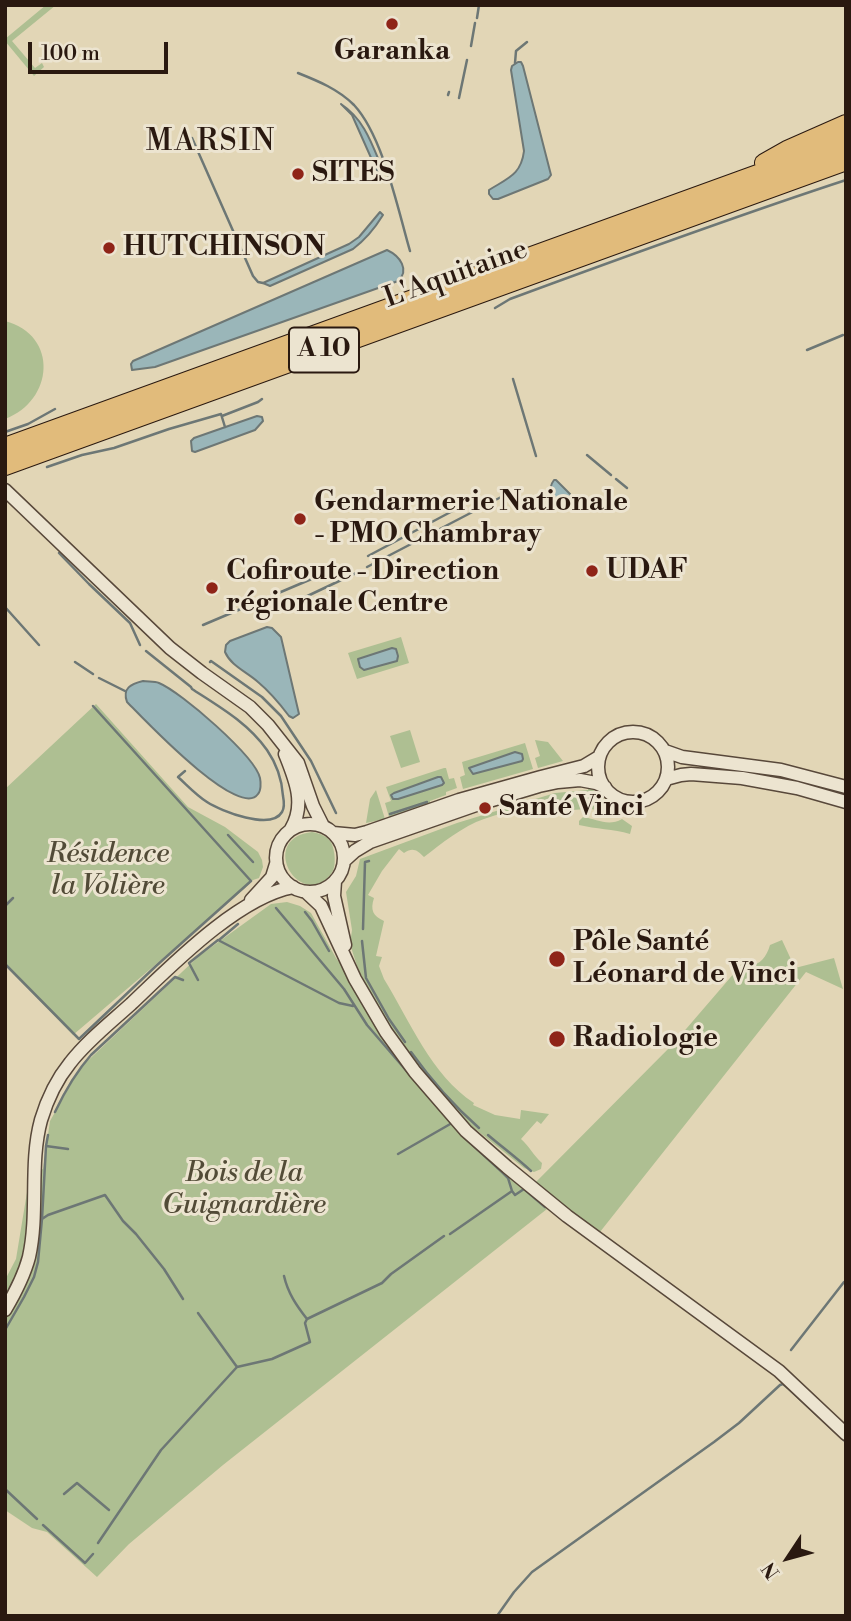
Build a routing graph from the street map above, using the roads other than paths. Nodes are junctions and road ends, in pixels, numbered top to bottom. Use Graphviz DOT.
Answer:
graph roads {
  1 [pos="846,124"];
  2 [pos="846,142"];
  3 [pos="846,161"];
  4 [pos="724,186"];
  5 [pos="5,447"];
  6 [pos="5,466"];
  7 [pos="7,492"];
  8 [pos="278,737"];
  9 [pos="664,751"];
  10 [pos="600,757"];
  11 [pos="666,779"];
  12 [pos="605,787"];
  13 [pos="846,787"];
  14 [pos="846,802"];
  15 [pos="328,829"];
  16 [pos="290,830"];
  17 [pos="344,861"];
  18 [pos="276,863"];
  19 [pos="335,881"];
  20 [pos="293,887"];
  21 [pos="306,892"];
  22 [pos="241,911"];
  23 [pos="347,960"];
  24 [pos="5,1310"];
  25 [pos="846,1434"];
  1 -- 4 [label="highway"];
  2 -- 4 [label="highway, L'Aquitaine / A 10"];
  3 -- 6 [label="highway, L'Aquitaine / A 10"];
  4 -- 5 [label="highway, L'Aquitaine / A 10"];
  7 -- 8 [label="street"];
  8 -- 15 [label="street"];
  8 -- 16 [label="street"];
  9 -- 10 [label="street"];
  9 -- 11 [label="street"];
  9 -- 13 [label="street"];
  10 -- 12 [label="street"];
  10 -- 15 [label="street"];
  11 -- 12 [label="street"];
  11 -- 14 [label="street"];
  12 -- 17 [label="street"];
  15 -- 16 [label="street"];
  15 -- 17 [label="street"];
  16 -- 18 [label="street"];
  17 -- 19 [label="street"];
  18 -- 20 [label="street"];
  18 -- 22 [label="street"];
  19 -- 21 [label="street"];
  19 -- 23 [label="street"];
  20 -- 21 [label="street"];
  20 -- 22 [label="street"];
  21 -- 23 [label="street"];
  22 -- 24 [label="street"];
  23 -- 25 [label="street"];
}
